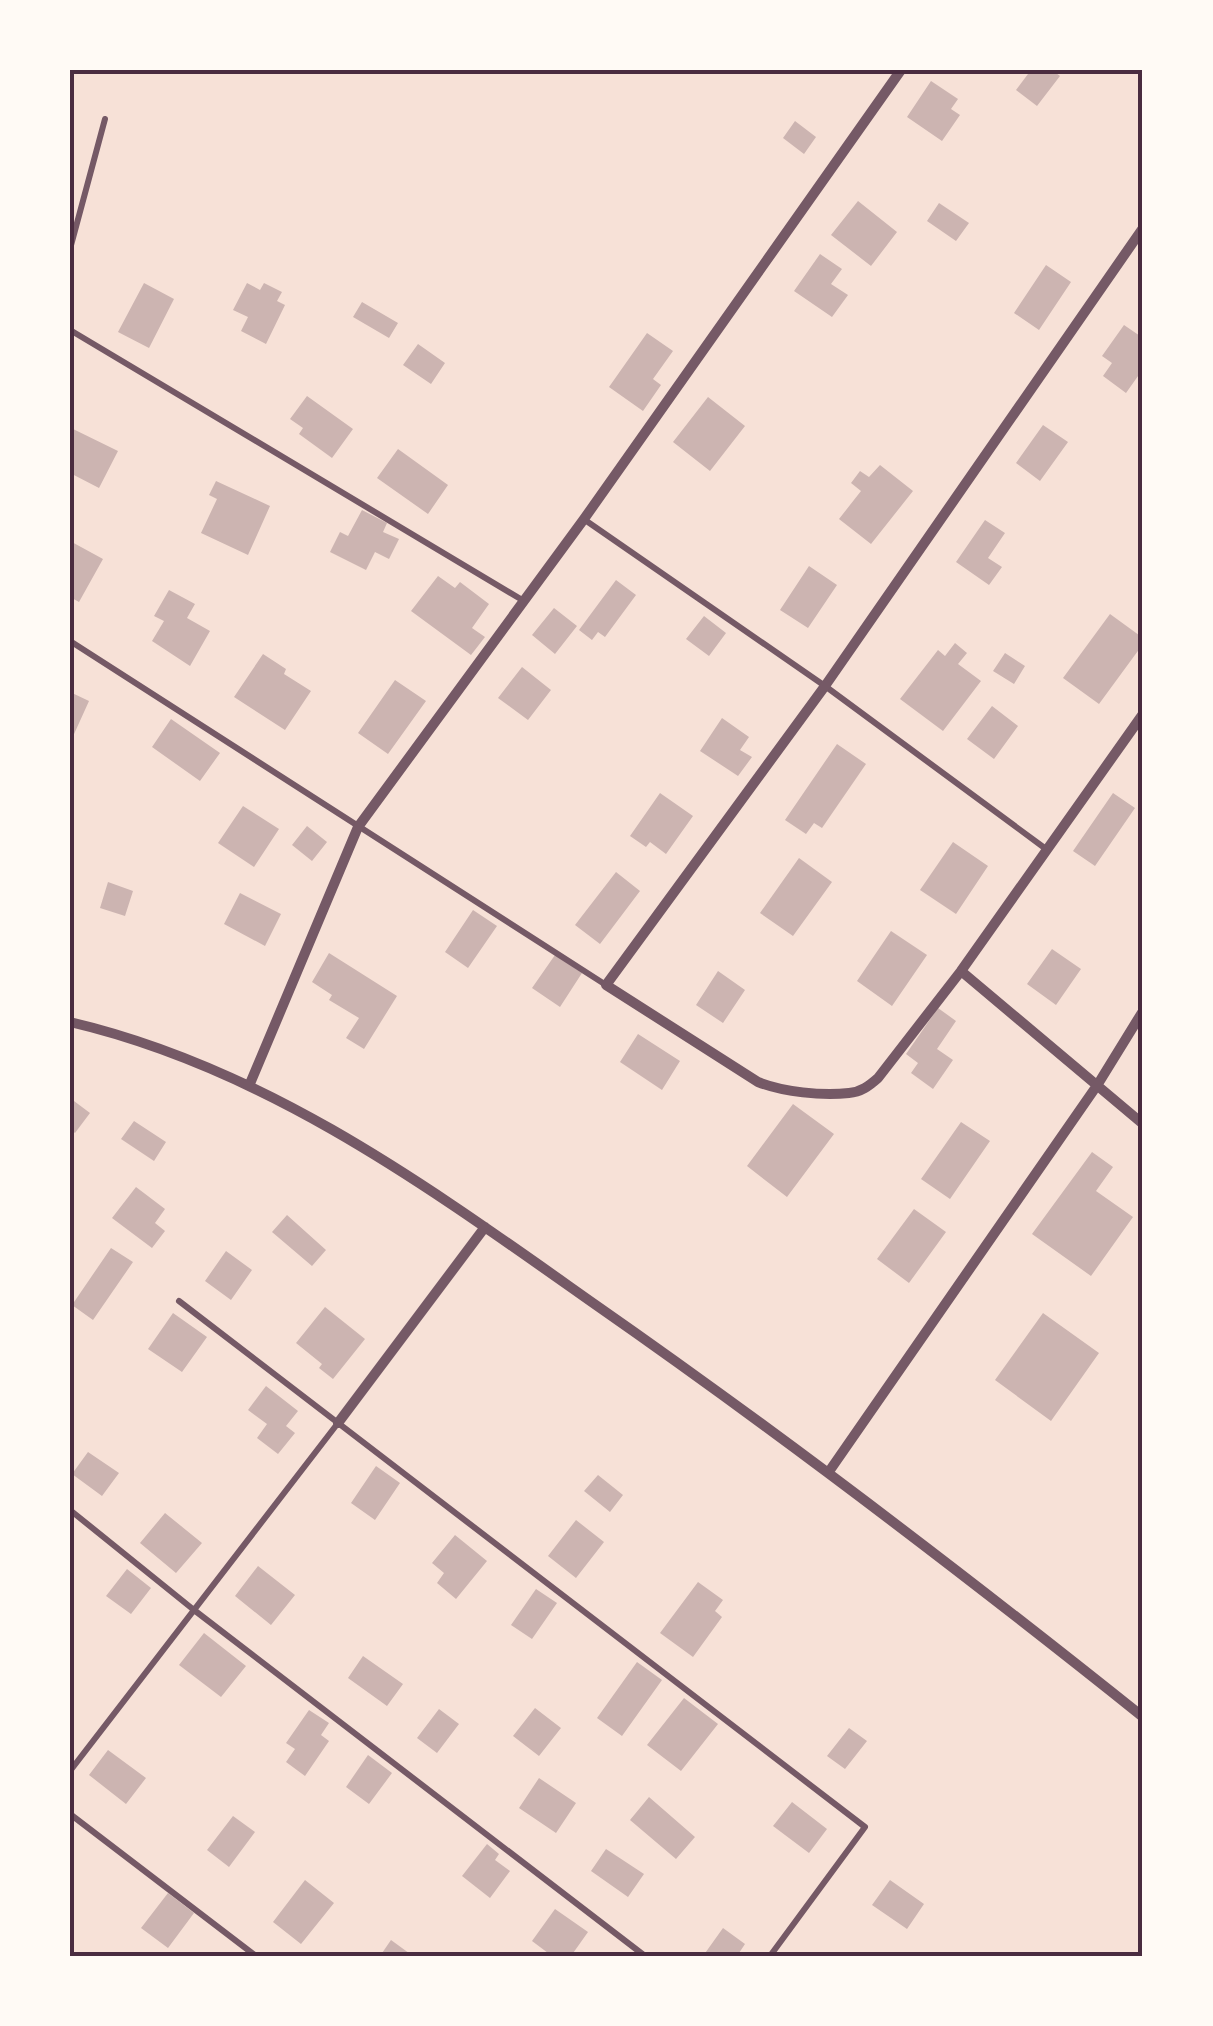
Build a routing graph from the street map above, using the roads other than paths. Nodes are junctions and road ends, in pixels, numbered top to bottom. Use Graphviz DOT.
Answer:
graph roads {
  1 [pos="901,70"];
  2 [pos="106,119"];
  3 [pos="1143,228"];
  4 [pos="70,248"];
  5 [pos="70,330"];
  6 [pos="584,519"];
  7 [pos="524,601"];
  8 [pos="70,641"];
  9 [pos="826,686"];
  10 [pos="1143,714"];
  11 [pos="358,827"];
  12 [pos="1046,848"];
  13 [pos="961,971"];
  14 [pos="606,985"];
  15 [pos="1143,1011"];
  16 [pos="70,1022"];
  17 [pos="1098,1084"];
  18 [pos="249,1086"];
  19 [pos="1143,1124"];
  20 [pos="485,1227"];
  21 [pos="179,1301"];
  22 [pos="338,1423"];
  23 [pos="828,1474"];
  24 [pos="70,1510"];
  25 [pos="194,1610"];
  26 [pos="1143,1717"];
  27 [pos="70,1771"];
  28 [pos="70,1814"];
  29 [pos="256,1956"];
  30 [pos="645,1956"];
  31 [pos="770,1956"];
  1 -- 6 [label="street"];
  2 -- 4 [label="lane"];
  3 -- 9 [label="street"];
  5 -- 7 [label="lane"];
  6 -- 7 [label="street"];
  6 -- 9 [label="lane"];
  7 -- 11 [label="street"];
  8 -- 11 [label="lane"];
  9 -- 12 [label="lane"];
  9 -- 14 [label="street"];
  10 -- 12 [label="street"];
  11 -- 14 [label="lane"];
  11 -- 18 [label="street"];
  12 -- 13 [label="street"];
  13 -- 14 [label="street"];
  13 -- 17 [label="street"];
  15 -- 17 [label="street"];
  16 -- 18 [label="street"];
  17 -- 19 [label="street"];
  17 -- 23 [label="street"];
  18 -- 20 [label="street"];
  20 -- 22 [label="street"];
  20 -- 23 [label="street"];
  21 -- 22 [label="lane"];
  22 -- 25 [label="lane"];
  22 -- 31 [label="lane"];
  23 -- 26 [label="street"];
  24 -- 25 [label="lane"];
  25 -- 27 [label="lane"];
  25 -- 30 [label="lane"];
  28 -- 29 [label="lane"];
}
